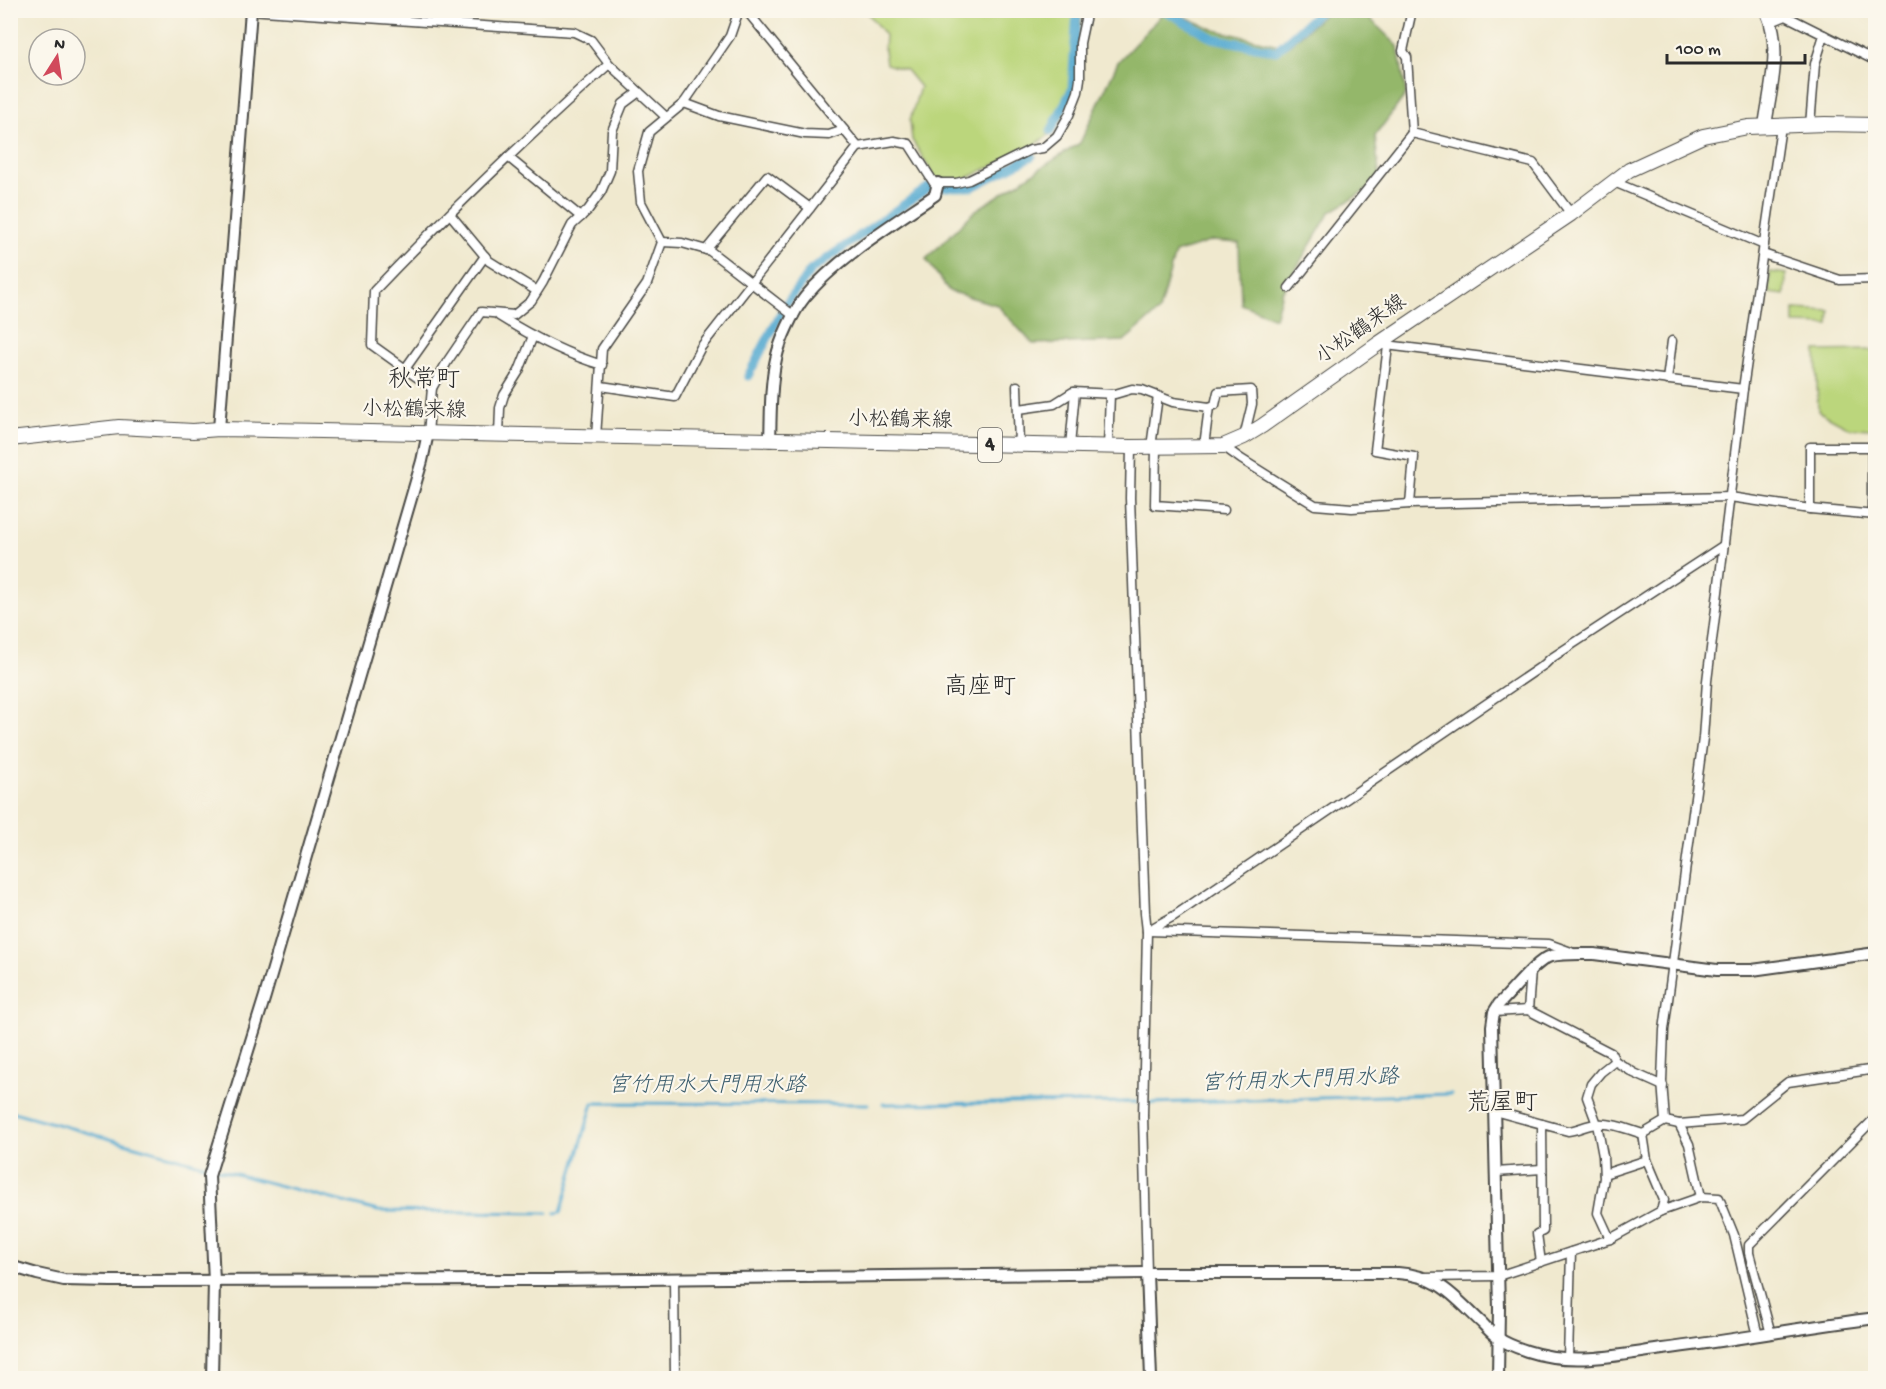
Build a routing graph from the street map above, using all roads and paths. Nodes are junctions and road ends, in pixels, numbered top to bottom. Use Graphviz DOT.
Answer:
graph roads {
  1 [pos="740,10"];
  2 [pos="746,10"];
  3 [pos="1087,10"];
  4 [pos="1412,10"];
  5 [pos="250,11"];
  6 [pos="1768,16"];
  7 [pos="1824,35"];
  8 [pos="1875,61"];
  9 [pos="609,64"];
  10 [pos="639,92"];
  11 [pos="684,103"];
  12 [pos="666,117"];
  13 [pos="1810,125"];
  14 [pos="1875,125"];
  15 [pos="1765,126"];
  16 [pos="1781,126"];
  17 [pos="844,130"];
  18 [pos="1412,133"];
  19 [pos="858,147"];
  20 [pos="508,157"];
  21 [pos="1614,182"];
  22 [pos="938,183"];
  23 [pos="810,208"];
  24 [pos="450,214"];
  25 [pos="1571,214"];
  26 [pos="581,217"];
  27 [pos="662,242"];
  28 [pos="1764,249"];
  29 [pos="706,250"];
  30 [pos="485,256"];
  31 [pos="1875,279"];
  32 [pos="752,282"];
  33 [pos="1289,288"];
  34 [pos="537,291"];
  35 [pos="496,314"];
  36 [pos="794,316"];
  37 [pos="533,336"];
  38 [pos="1672,341"];
  39 [pos="1383,345"];
  40 [pos="602,365"];
  41 [pos="405,369"];
  42 [pos="1667,380"];
  43 [pos="601,386"];
  44 [pos="1017,386"];
  45 [pos="432,388"];
  46 [pos="1743,389"];
  47 [pos="1075,392"];
  48 [pos="1110,394"];
  49 [pos="1158,396"];
  50 [pos="1209,407"];
  51 [pos="1019,409"];
  52 [pos="219,429"];
  53 [pos="428,433"];
  54 [pos="499,435"];
  55 [pos="596,437"];
  56 [pos="1244,437"];
  57 [pos="10,439"];
  58 [pos="770,441"];
  59 [pos="1019,445"];
  60 [pos="1070,446"];
  61 [pos="1204,446"];
  62 [pos="1223,446"];
  63 [pos="1108,447"];
  64 [pos="1131,447"];
  65 [pos="1154,447"];
  66 [pos="1874,447"];
  67 [pos="1730,497"];
  68 [pos="1410,504"];
  69 [pos="1810,509"];
  70 [pos="1224,510"];
  71 [pos="1874,515"];
  72 [pos="1724,545"];
  73 [pos="1147,931"];
  74 [pos="1875,952"];
  75 [pos="1575,953"];
  76 [pos="1674,965"];
  77 [pos="1531,971"];
  78 [pos="1528,1010"];
  79 [pos="1494,1012"];
  80 [pos="1615,1061"];
  81 [pos="1875,1069"];
  82 [pos="1663,1086"];
  83 [pos="1494,1111"];
  84 [pos="1875,1117"];
  85 [pos="1665,1121"];
  86 [pos="1542,1124"];
  87 [pos="1597,1124"];
  88 [pos="1679,1124"];
  89 [pos="1643,1134"];
  90 [pos="1647,1160"];
  91 [pos="1542,1169"];
  92 [pos="1496,1172"];
  93 [pos="1604,1173"];
  94 [pos="1701,1197"];
  95 [pos="1661,1212"];
  96 [pos="1610,1239"];
  97 [pos="1571,1252"];
  98 [pos="1541,1262"];
  99 [pos="10,1266"];
  100 [pos="1147,1273"];
  101 [pos="1498,1276"];
  102 [pos="1422,1277"];
  103 [pos="674,1279"];
  104 [pos="214,1281"];
  105 [pos="1875,1318"];
  106 [pos="1771,1334"];
  107 [pos="1758,1336"];
  108 [pos="1498,1338"];
  109 [pos="1568,1359"];
  110 [pos="212,1378"];
  111 [pos="675,1378"];
  112 [pos="1151,1378"];
  113 [pos="1498,1378"];
  1 -- 11 [label="street"];
  2 -- 17 [label="street"];
  3 -- 22 [label="street"];
  4 -- 18 [label="street"];
  5 -- 9 [label="street"];
  5 -- 52 [label="street"];
  6 -- 7 [label="street"];
  6 -- 15 [label="main road"];
  7 -- 8 [label="street"];
  7 -- 13 [label="street"];
  9 -- 10 [label="street"];
  9 -- 20 [label="street"];
  10 -- 12 [label="street"];
  10 -- 26 [label="street"];
  11 -- 12 [label="street"];
  11 -- 17 [label="street"];
  12 -- 27 [label="street"];
  13 -- 14 [label="main road, 小松鶴来線 / 4"];
  13 -- 16 [label="main road, 小松鶴来線 / 4"];
  15 -- 16 [label="main road, 小松鶴来線 / 4"];
  15 -- 21 [label="main road, 小松鶴来線 / 4"];
  16 -- 28 [label="street"];
  17 -- 19 [label="street"];
  18 -- 25 [label="street"];
  18 -- 33 [label="street"];
  19 -- 22 [label="street"];
  19 -- 23 [label="street"];
  20 -- 24 [label="street"];
  20 -- 26 [label="street"];
  21 -- 25 [label="main road, 小松鶴来線 / 4"];
  21 -- 28 [label="street"];
  22 -- 36 [label="street"];
  23 -- 29 [label="street"];
  23 -- 32 [label="street"];
  24 -- 30 [label="street"];
  24 -- 41 [label="street"];
  25 -- 39 [label="main road, 小松鶴来線 / 4"];
  26 -- 34 [label="street"];
  27 -- 29 [label="street"];
  27 -- 40 [label="street"];
  28 -- 31 [label="street"];
  28 -- 46 [label="street"];
  29 -- 32 [label="street"];
  30 -- 34 [label="street"];
  30 -- 41 [label="street"];
  32 -- 36 [label="street"];
  32 -- 43 [label="street"];
  34 -- 35 [label="street"];
  35 -- 37 [label="street"];
  35 -- 45 [label="street"];
  36 -- 58 [label="street"];
  37 -- 40 [label="street"];
  37 -- 54 [label="street"];
  38 -- 42 [label="street"];
  39 -- 42 [label="street"];
  39 -- 56 [label="main road, 小松鶴来線 / 4"];
  39 -- 68 [label="street"];
  40 -- 43 [label="street"];
  41 -- 45 [label="street"];
  42 -- 46 [label="street"];
  43 -- 55 [label="street"];
  44 -- 51 [label="street"];
  45 -- 53 [label="street"];
  46 -- 67 [label="street"];
  47 -- 48 [label="street"];
  47 -- 51 [label="street"];
  47 -- 60 [label="street"];
  48 -- 49 [label="street"];
  48 -- 63 [label="street"];
  49 -- 50 [label="street"];
  49 -- 65 [label="street"];
  50 -- 56 [label="street"];
  50 -- 61 [label="street"];
  51 -- 59 [label="street"];
  52 -- 53 [label="main road, 小松鶴来線 / 4"];
  52 -- 57 [label="main road, 小松鶴来線 / 4"];
  53 -- 54 [label="main road, 小松鶴来線 / 4"];
  53 -- 104 [label="street"];
  54 -- 55 [label="main road, 小松鶴来線 / 4"];
  55 -- 58 [label="main road, 小松鶴来線 / 4"];
  56 -- 62 [label="main road, 小松鶴来線 / 4"];
  58 -- 59 [label="main road, 小松鶴来線 / 4"];
  59 -- 60 [label="main road, 小松鶴来線 / 4"];
  60 -- 63 [label="main road, 小松鶴来線 / 4"];
  61 -- 62 [label="main road, 小松鶴来線 / 4"];
  61 -- 65 [label="main road, 小松鶴来線 / 4"];
  62 -- 68 [label="street"];
  63 -- 64 [label="main road, 小松鶴来線 / 4"];
  64 -- 65 [label="main road, 小松鶴来線 / 4"];
  64 -- 73 [label="street"];
  65 -- 70 [label="street"];
  66 -- 69 [label="street"];
  66 -- 71 [label="street"];
  67 -- 68 [label="street"];
  67 -- 69 [label="street"];
  67 -- 72 [label="street"];
  69 -- 71 [label="street"];
  72 -- 73 [label="street"];
  72 -- 76 [label="street"];
  73 -- 75 [label="street"];
  73 -- 100 [label="street"];
  74 -- 76 [label="street"];
  75 -- 76 [label="street"];
  75 -- 77 [label="street"];
  76 -- 82 [label="street"];
  77 -- 78 [label="street"];
  77 -- 79 [label="street"];
  78 -- 79 [label="street"];
  78 -- 80 [label="street"];
  79 -- 83 [label="street"];
  80 -- 82 [label="street"];
  80 -- 87 [label="street"];
  81 -- 88 [label="street"];
  82 -- 85 [label="street"];
  83 -- 86 [label="street"];
  83 -- 92 [label="street"];
  84 -- 106 [label="street"];
  85 -- 88 [label="street"];
  85 -- 89 [label="street"];
  86 -- 87 [label="street"];
  86 -- 91 [label="street"];
  87 -- 89 [label="street"];
  87 -- 93 [label="street"];
  88 -- 94 [label="street"];
  89 -- 90 [label="street"];
  90 -- 93 [label="street"];
  90 -- 95 [label="street"];
  91 -- 92 [label="street"];
  91 -- 98 [label="street"];
  92 -- 101 [label="street"];
  93 -- 96 [label="street"];
  94 -- 95 [label="street"];
  94 -- 107 [label="street"];
  95 -- 96 [label="street"];
  96 -- 97 [label="street"];
  97 -- 98 [label="street"];
  97 -- 109 [label="street"];
  98 -- 101 [label="street"];
  99 -- 104 [label="street"];
  100 -- 102 [label="street"];
  100 -- 103 [label="street"];
  100 -- 112 [label="street"];
  101 -- 102 [label="street"];
  101 -- 108 [label="street"];
  102 -- 108 [label="street"];
  103 -- 104 [label="street"];
  103 -- 111 [label="street"];
  104 -- 110 [label="street"];
  105 -- 106 [label="street"];
  106 -- 107 [label="street"];
  107 -- 109 [label="street"];
  108 -- 109 [label="street"];
  108 -- 113 [label="street"];
}
